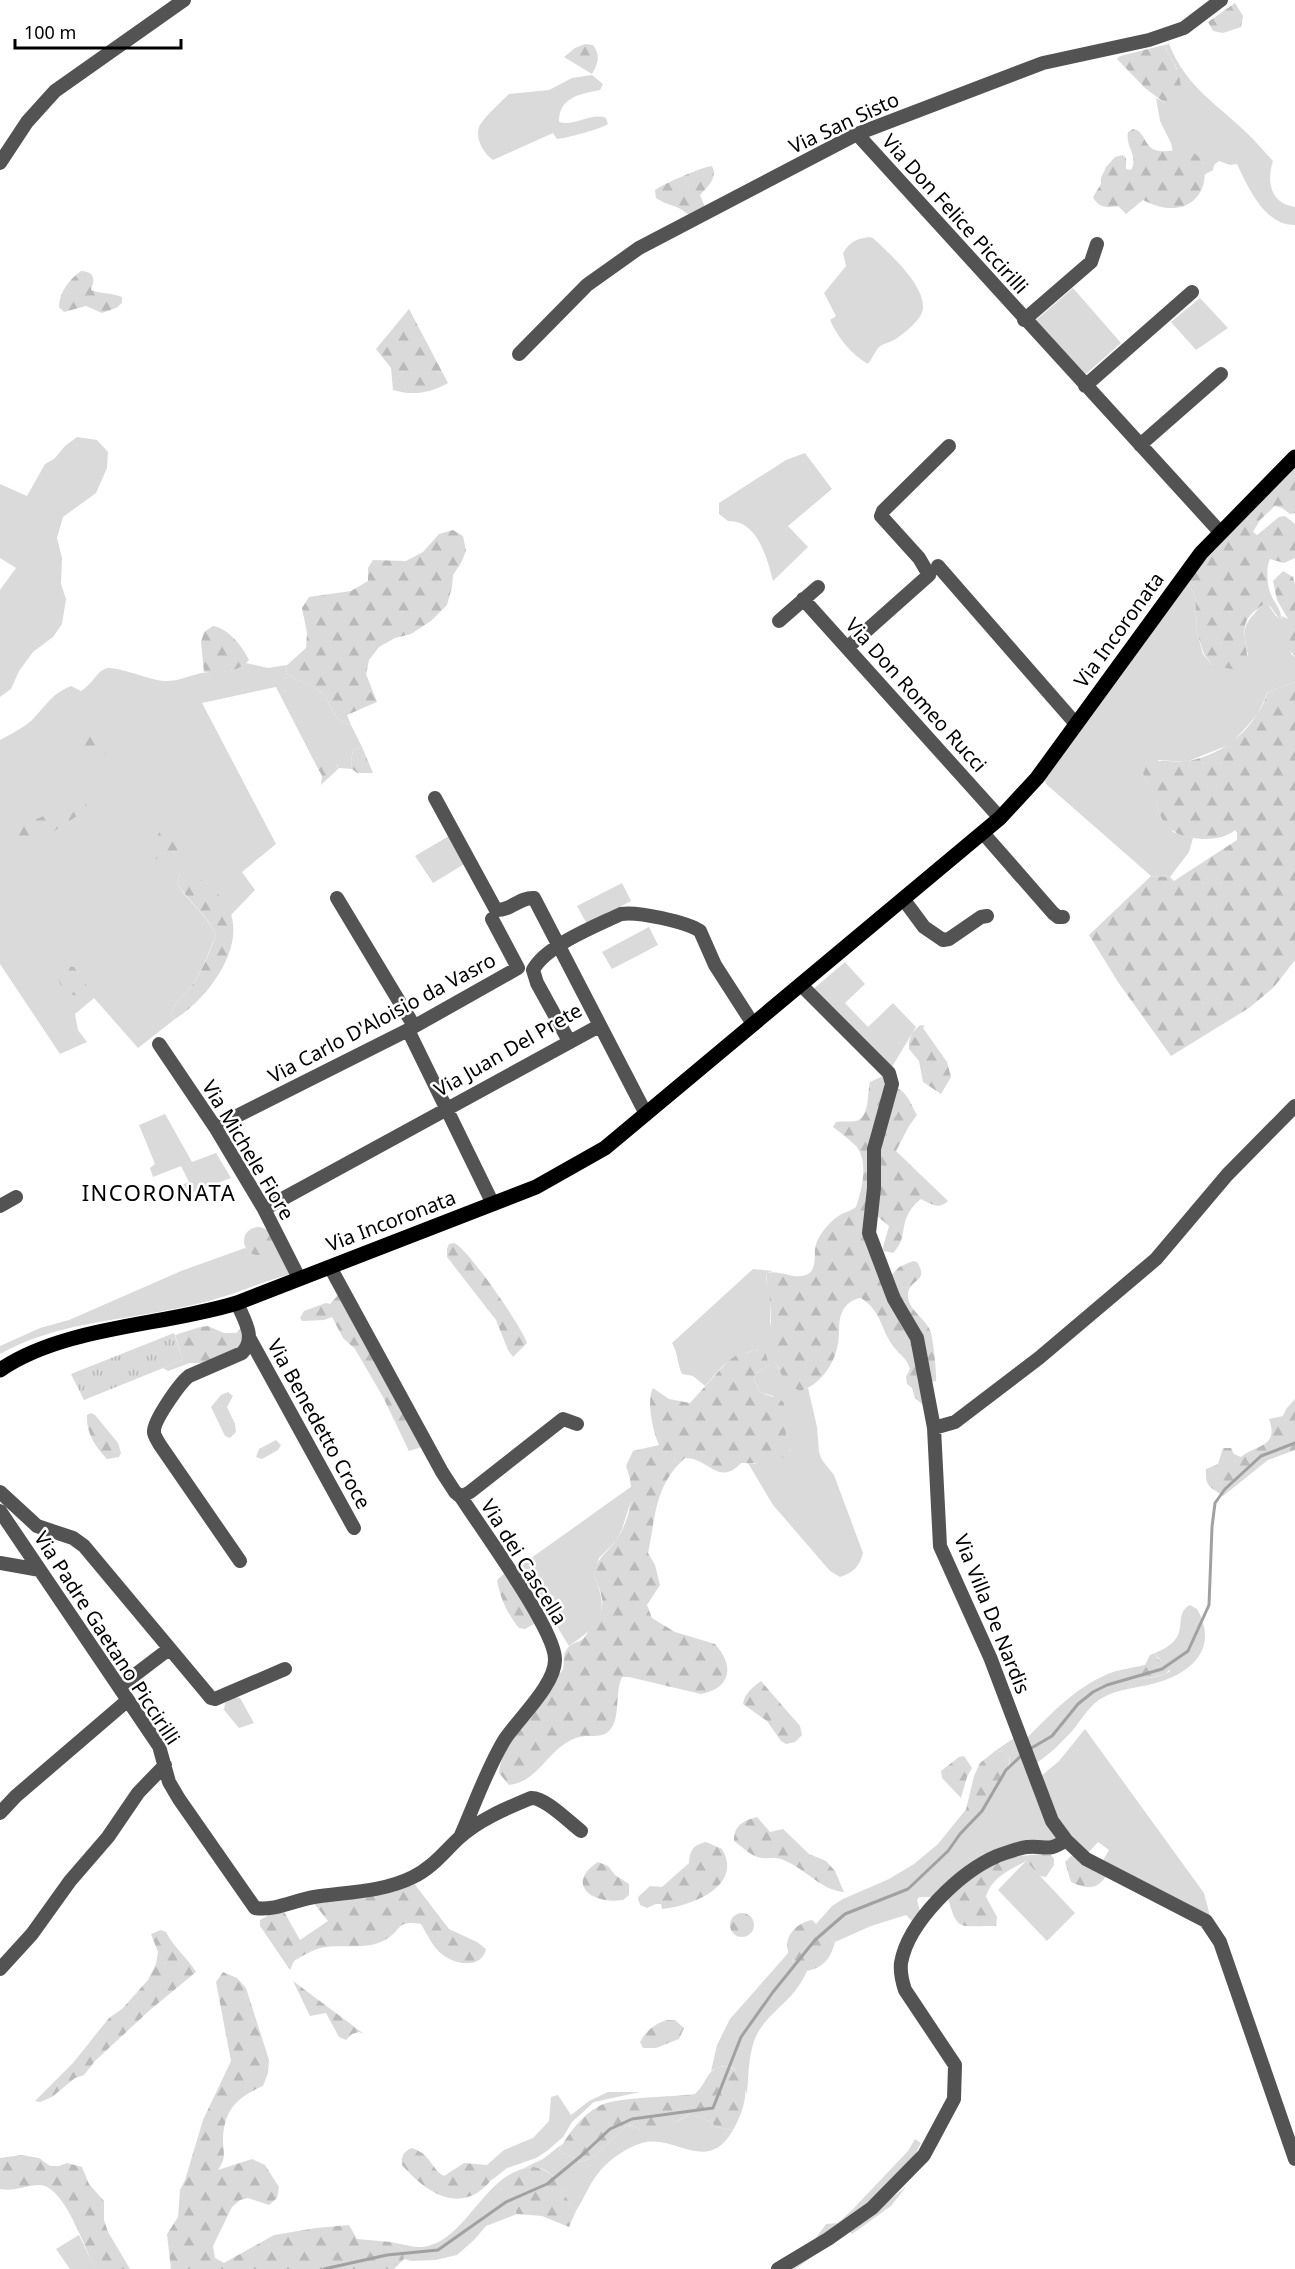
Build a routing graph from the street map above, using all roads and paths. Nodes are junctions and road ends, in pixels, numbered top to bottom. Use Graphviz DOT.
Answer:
graph roads {
  1 [pos="184,0"];
  2 [pos="1221,0"];
  3 [pos="857,134"];
  4 [pos="0,163"];
  5 [pos="1097,244"];
  6 [pos="1192,292"];
  7 [pos="1024,320"];
  8 [pos="519,354"];
  9 [pos="1221,374"];
  10 [pos="1085,386"];
  11 [pos="1140,445"];
  12 [pos="949,446"];
  13 [pos="1295,457"];
  14 [pos="1220,532"];
  15 [pos="938,567"];
  16 [pos="818,587"];
  17 [pos="803,599"];
  18 [pos="779,621"];
  19 [pos="848,647"];
  20 [pos="1076,724"];
  21 [pos="435,798"];
  22 [pos="1000,818"];
  23 [pos="983,833"];
  24 [pos="337,898"];
  25 [pos="904,900"];
  26 [pos="987,916"];
  27 [pos="1063,917"];
  28 [pos="492,919"];
  29 [pos="560,946"];
  30 [pos="801,986"];
  31 [pos="753,1024"];
  32 [pos="599,1026"];
  33 [pos="411,1028"];
  34 [pos="569,1041"];
  35 [pos="159,1044"];
  36 [pos="1295,1106"];
  37 [pos="448,1108"];
  38 [pos="646,1114"];
  39 [pos="215,1127"];
  40 [pos="16,1197"];
  41 [pos="494,1204"];
  42 [pos="0,1206"];
  43 [pos="264,1209"];
  44 [pos="330,1267"];
  45 [pos="299,1278"];
  46 [pos="237,1303"];
  47 [pos="250,1339"];
  48 [pos="0,1370"];
  49 [pos="577,1424"];
  50 [pos="934,1428"];
  51 [pos="0,1492"];
  52 [pos="461,1497"];
  53 [pos="0,1511"];
  54 [pos="354,1528"];
  55 [pos="240,1561"];
  56 [pos="0,1563"];
  57 [pos="40,1570"];
  58 [pos="169,1649"];
  59 [pos="285,1670"];
  60 [pos="119,1687"];
  61 [pos="128,1700"];
  62 [pos="165,1765"];
  63 [pos="0,1813"];
  64 [pos="581,1831"];
  65 [pos="460,1838"];
  66 [pos="1066,1840"];
  67 [pos="0,1969"];
  68 [pos="1295,2159"];
  69 [pos="778,2269"];
  1 -- 4 [label="street"];
  2 -- 3 [label="street, Via San Sisto"];
  3 -- 7 [label="street, Via Don Felice Piccirilli"];
  3 -- 8 [label="street, Via San Sisto"];
  5 -- 7 [label="street, Via Don Felice Piccirilli"];
  6 -- 10 [label="street"];
  7 -- 10 [label="street, Via Don Felice Piccirilli"];
  9 -- 11 [label="street"];
  10 -- 11 [label="street, Via Don Felice Piccirilli"];
  11 -- 14 [label="street, Via Don Felice Piccirilli"];
  12 -- 19 [label="street"];
  13 -- 14 [label="main road, Via Incoronata"];
  14 -- 20 [label="main road, Via Incoronata"];
  15 -- 20 [label="street"];
  16 -- 17 [label="street"];
  17 -- 18 [label="street"];
  17 -- 19 [label="street, Via Don Romeo Rucci"];
  19 -- 22 [label="street, Via Don Romeo Rucci"];
  20 -- 22 [label="main road, Via Incoronata"];
  21 -- 29 [label="street, Via Juan Del Prete"];
  22 -- 23 [label="main road, Via Incoronata"];
  23 -- 25 [label="main road, Via Incoronata"];
  23 -- 27 [label="street"];
  24 -- 33 [label="street"];
  25 -- 26 [label="street"];
  25 -- 30 [label="main road, Via Incoronata"];
  28 -- 33 [label="street, Via Carlo D'Aloisio da Vasro"];
  29 -- 31 [label="street"];
  29 -- 32 [label="street, Via Juan Del Prete"];
  29 -- 34 [label="street"];
  30 -- 31 [label="main road, Via Incoronata"];
  30 -- 50 [label="street, Via Villa De Nardis"];
  31 -- 38 [label="main road, Via Incoronata"];
  32 -- 34 [label="street, Via Juan Del Prete"];
  32 -- 38 [label="street"];
  33 -- 37 [label="street"];
  33 -- 39 [label="street, Via Carlo D'Aloisio da Vasro"];
  34 -- 37 [label="street, Via Juan Del Prete"];
  35 -- 39 [label="street, Via Michele Fiore"];
  36 -- 50 [label="street"];
  37 -- 41 [label="street"];
  37 -- 43 [label="street, Via Juan Del Prete"];
  38 -- 41 [label="main road, Via Incoronata"];
  39 -- 43 [label="street, Via Michele Fiore"];
  40 -- 42 [label="street"];
  41 -- 44 [label="main road, Via Incoronata"];
  43 -- 45 [label="street, Via Michele Fiore"];
  44 -- 45 [label="main road, Via Incoronata"];
  44 -- 52 [label="street, Via dei Cascella"];
  45 -- 46 [label="main road, Via Incoronata"];
  46 -- 47 [label="street, Via Benedetto Croce"];
  46 -- 48 [label="main road, Via Incoronata"];
  47 -- 54 [label="street, Via Benedetto Croce"];
  47 -- 55 [label="street"];
  49 -- 52 [label="street, Via dei Cascella"];
  50 -- 66 [label="street, Via Villa De Nardis"];
  51 -- 58 [label="street"];
  52 -- 65 [label="street, Via dei Cascella"];
  53 -- 57 [label="street, Via Padre Gaetano Piccirilli"];
  56 -- 57 [label="street"];
  57 -- 60 [label="street, Via Padre Gaetano Piccirilli"];
  58 -- 59 [label="street"];
  58 -- 60 [label="street"];
  60 -- 61 [label="street, Via Padre Gaetano Piccirilli"];
  61 -- 62 [label="street, Via Padre Gaetano Piccirilli"];
  61 -- 63 [label="street"];
  62 -- 65 [label="street, Via Padre Gaetano Piccirilli"];
  62 -- 67 [label="street"];
  64 -- 65 [label="street"];
  66 -- 68 [label="street, Via Villa De Nardis"];
  66 -- 69 [label="street"];
}
